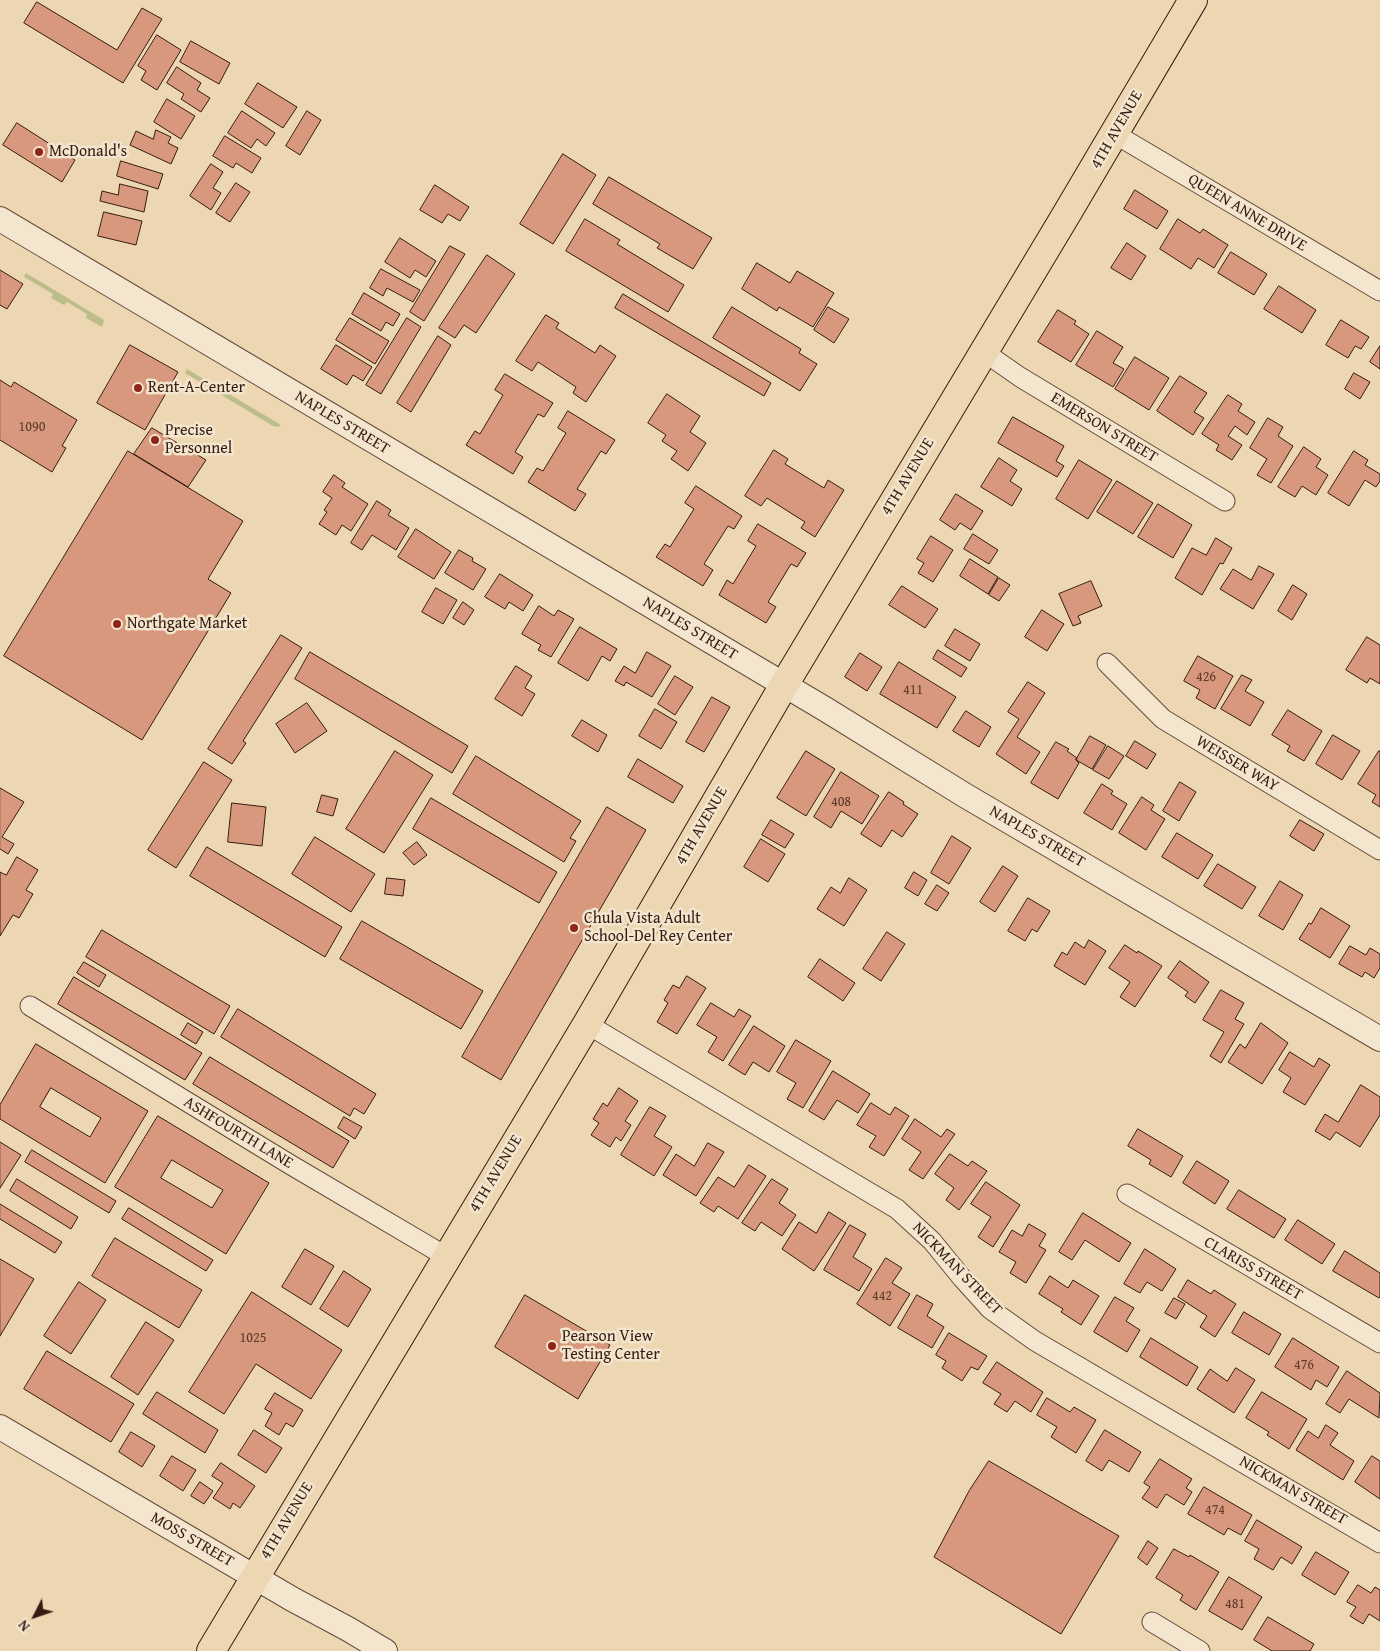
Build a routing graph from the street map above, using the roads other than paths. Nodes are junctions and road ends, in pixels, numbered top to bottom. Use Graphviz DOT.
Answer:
graph roads {
  1 [pos="1192,0"];
  2 [pos="1115,134"];
  3 [pos="0,219"];
  4 [pos="1380,291"];
  5 [pos="984,352"];
  6 [pos="1225,501"];
  7 [pos="1107,663"];
  8 [pos="784,685"];
  9 [pos="1380,850"];
  10 [pos="30,1006"];
  11 [pos="587,1024"];
  12 [pos="1380,1039"];
  13 [pos="1127,1194"];
  14 [pos="447,1257"];
  15 [pos="1380,1342"];
  16 [pos="0,1427"];
  17 [pos="1380,1542"];
  18 [pos="254,1576"];
  19 [pos="1152,1622"];
  20 [pos="211,1651"];
  21 [pos="385,1651"];
  22 [pos="1200,1651"];
  1 -- 2 [label="main road, 4TH AVENUE"];
  2 -- 4 [label="street, QUEEN ANNE DRIVE"];
  2 -- 5 [label="main road, 4TH AVENUE"];
  3 -- 8 [label="street, NAPLES STREET"];
  5 -- 6 [label="street, EMERSON STREET"];
  5 -- 8 [label="main road, 4TH AVENUE"];
  7 -- 9 [label="street, WEISSER WAY"];
  8 -- 11 [label="main road, 4TH AVENUE"];
  8 -- 12 [label="street, NAPLES STREET"];
  10 -- 14 [label="street, ASHFOURTH LANE"];
  11 -- 14 [label="main road, 4TH AVENUE"];
  11 -- 17 [label="street, NICKMAN STREET"];
  13 -- 15 [label="street, CLARISS STREET"];
  14 -- 18 [label="main road, 4TH AVENUE"];
  16 -- 18 [label="street, MOSS STREET"];
  18 -- 20 [label="main road, 4TH AVENUE"];
  18 -- 21 [label="street, MOSS STREET"];
  19 -- 22 [label="street"];
}
